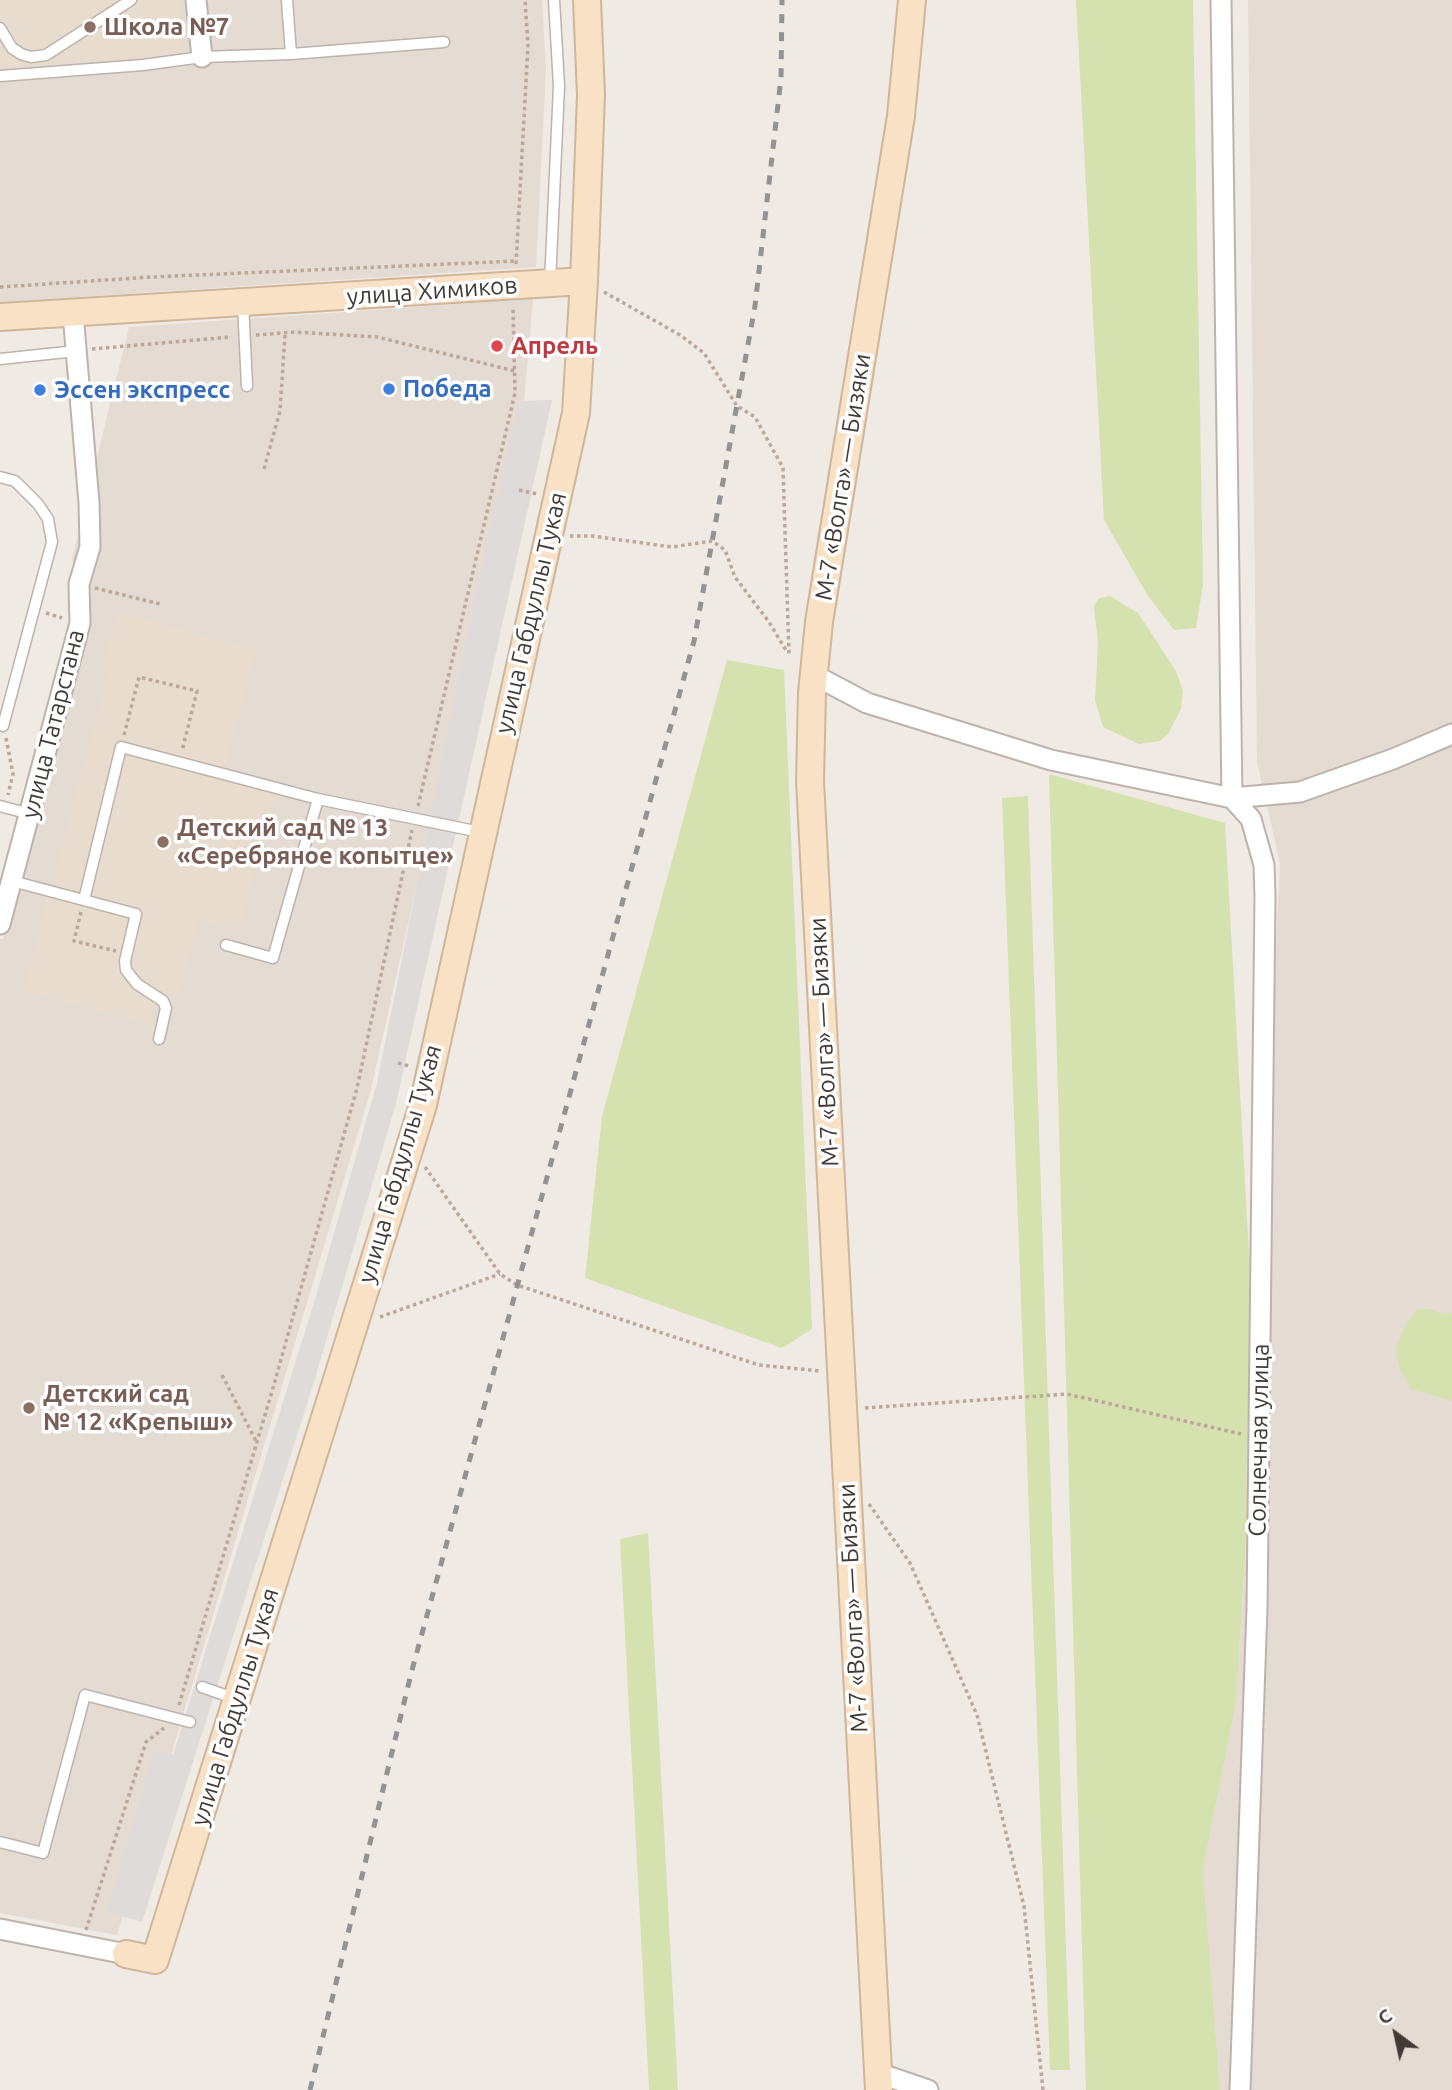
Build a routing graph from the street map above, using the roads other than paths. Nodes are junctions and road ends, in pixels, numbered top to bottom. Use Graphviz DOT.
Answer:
graph roads {
  1 [pos="131,0"];
  2 [pos="196,0"];
  3 [pos="287,0"];
  4 [pos="554,0"];
  5 [pos="587,0"];
  6 [pos="912,0"];
  7 [pos="1222,0"];
  8 [pos="0,28"];
  9 [pos="444,42"];
  10 [pos="291,54"];
  11 [pos="202,57"];
  12 [pos="0,76"];
  13 [pos="584,281"];
  14 [pos="550,283"];
  15 [pos="243,302"];
  16 [pos="73,313"];
  17 [pos="0,317"];
  18 [pos="76,351"];
  19 [pos="0,359"];
  20 [pos="247,386"];
  21 [pos="0,477"];
  22 [pos="814,674"];
  23 [pos="2,725"];
  24 [pos="1452,734"];
  25 [pos="1232,798"];
  26 [pos="318,799"];
  27 [pos="2,807"];
  28 [pos="30,814"];
  29 [pos="482,833"];
  30 [pos="12,881"];
  31 [pos="84,900"];
  32 [pos="0,924"];
  33 [pos="226,945"];
  34 [pos="159,1039"];
  35 [pos="202,1687"];
  36 [pos="237,1699"];
  37 [pos="190,1722"];
  38 [pos="0,1842"];
  39 [pos="0,1929"];
  40 [pos="126,1954"];
  41 [pos="879,2082"];
  42 [pos="928,2090"];
  43 [pos="1240,2090"];
  1 -- 8 [label="lane"];
  2 -- 11 [label="street"];
  3 -- 10 [label="lane"];
  4 -- 14 [label="lane"];
  5 -- 13 [label="street"];
  6 -- 22 [label="street, М-7 «Волга» — Бизяки"];
  7 -- 25 [label="street"];
  9 -- 10 [label="lane"];
  10 -- 11 [label="lane"];
  11 -- 12 [label="lane"];
  13 -- 14 [label="street, улица Химиков"];
  13 -- 29 [label="street, улица Габдуллы Тукая"];
  14 -- 15 [label="street, улица Химиков"];
  15 -- 16 [label="street, улица Химиков"];
  15 -- 20 [label="lane"];
  16 -- 17 [label="street, улица Химиков"];
  16 -- 18 [label="street, улица Татарстана"];
  18 -- 19 [label="lane"];
  18 -- 28 [label="street, улица Татарстана"];
  21 -- 23 [label="lane"];
  22 -- 25 [label="street"];
  22 -- 41 [label="street, М-7 «Волга» — Бизяки"];
  24 -- 25 [label="street"];
  25 -- 43 [label="street, Солнечная улица"];
  26 -- 29 [label="lane"];
  26 -- 31 [label="lane"];
  26 -- 33 [label="lane"];
  27 -- 28 [label="lane"];
  28 -- 30 [label="street, улица Татарстана"];
  29 -- 36 [label="street, улица Габдуллы Тукая"];
  30 -- 31 [label="lane"];
  30 -- 32 [label="street, улица Татарстана"];
  31 -- 34 [label="lane"];
  35 -- 36 [label="lane"];
  36 -- 40 [label="street, улица Габдуллы Тукая"];
  37 -- 38 [label="lane"];
  39 -- 40 [label="street"];
  41 -- 42 [label="street"];
}
